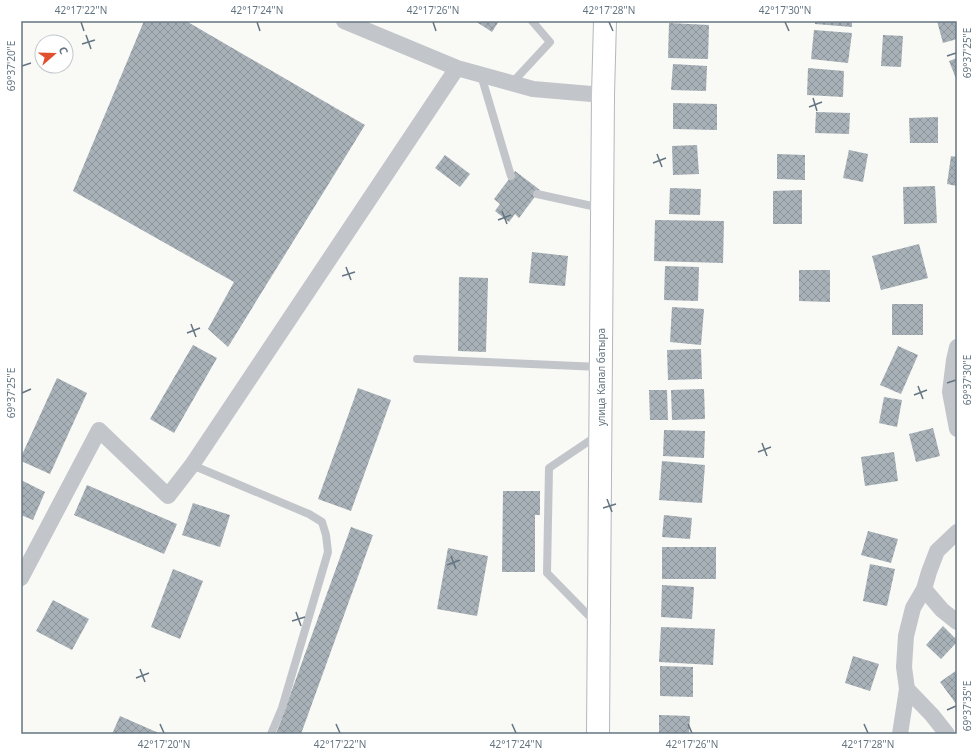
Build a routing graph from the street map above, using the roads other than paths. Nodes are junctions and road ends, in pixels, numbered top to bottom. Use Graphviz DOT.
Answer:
graph roads {
  1 [pos="344,21"];
  2 [pos="532,21"];
  3 [pos="605,21"];
  4 [pos="457,68"];
  5 [pos="481,75"];
  6 [pos="512,83"];
  7 [pos="603,95"];
  8 [pos="511,176"];
  9 [pos="537,194"];
  10 [pos="602,208"];
  11 [pos="957,347"];
  12 [pos="417,359"];
  13 [pos="601,367"];
  14 [pos="957,429"];
  15 [pos="600,433"];
  16 [pos="192,465"];
  17 [pos="957,532"];
  18 [pos="21,578"];
  19 [pos="924,589"];
  20 [pos="957,622"];
  21 [pos="599,626"];
  22 [pos="906,688"];
  23 [pos="271,734"];
  24 [pos="598,734"];
  25 [pos="900,734"];
  26 [pos="947,734"];
  1 -- 4 [label="street"];
  2 -- 6 [label="lane"];
  3 -- 7 [label="main road, улица Капал батыра"];
  4 -- 5 [label="street"];
  4 -- 16 [label="street"];
  5 -- 6 [label="street"];
  5 -- 8 [label="lane"];
  6 -- 7 [label="street"];
  7 -- 10 [label="main road, улица Капал батыра"];
  9 -- 10 [label="lane"];
  10 -- 13 [label="main road, улица Капал батыра"];
  11 -- 14 [label="street"];
  12 -- 13 [label="lane"];
  13 -- 15 [label="main road, улица Капал батыра"];
  15 -- 21 [label="main road, улица Капал батыра"];
  15 -- 21 [label="lane"];
  16 -- 18 [label="street"];
  16 -- 23 [label="lane"];
  17 -- 19 [label="street"];
  19 -- 20 [label="street"];
  19 -- 22 [label="street"];
  21 -- 24 [label="main road, улица Капал батыра"];
  22 -- 25 [label="street"];
  22 -- 26 [label="street"];
}
